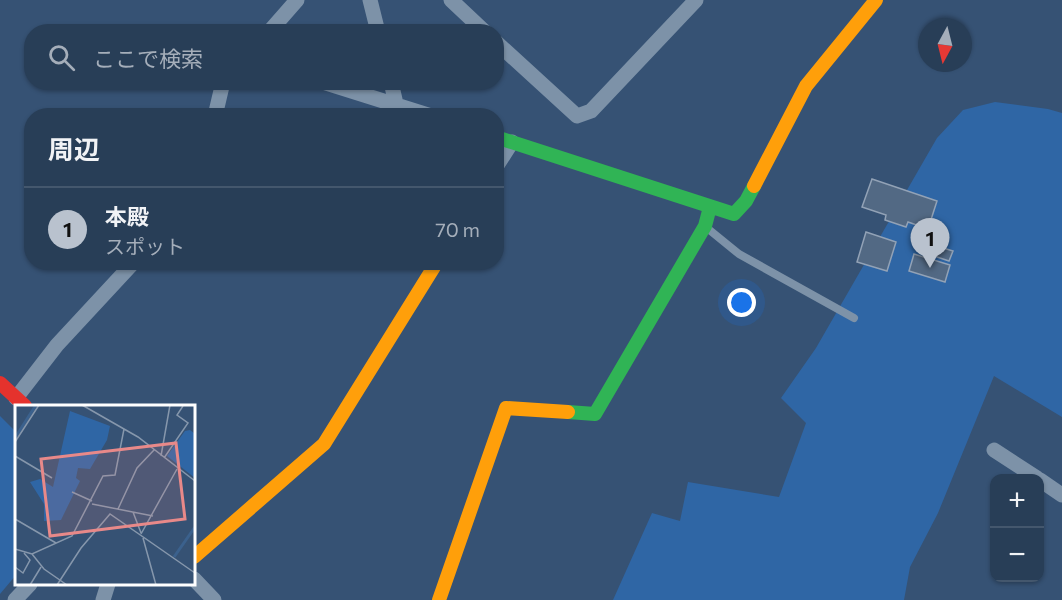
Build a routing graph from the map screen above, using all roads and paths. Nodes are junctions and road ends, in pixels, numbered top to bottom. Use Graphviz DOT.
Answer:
graph roads {
  1 [pos="297,0"];
  2 [pos="370,0"];
  3 [pos="451,0"];
  4 [pos="696,0"];
  5 [pos="876,0"];
  6 [pos="276,24"];
  7 [pos="376,24"];
  8 [pos="476,24"];
  9 [pos="504,49"];
  10 [pos="221,90"];
  11 [pos="350,90"];
  12 [pos="393,90"];
  13 [pos="396,104"];
  14 [pos="216,108"];
  15 [pos="408,108"];
  16 [pos="504,140"];
  17 [pos="512,142"];
  18 [pos="504,154"];
  19 [pos="710,207"];
  20 [pos="705,226"];
  21 [pos="127,270"];
  22 [pos="432,270"];
  23 [pos="854,318"];
  24 [pos="0,383"];
  25 [pos="21,402"];
  26 [pos="994,450"];
  27 [pos="1030,474"];
  28 [pos="1044,483"];
  29 [pos="1062,495"];
  30 [pos="195,556"];
  31 [pos="195,580"];
  32 [pos="29,585"];
  33 [pos="108,585"];
  34 [pos="15,600"];
  35 [pos="103,600"];
  36 [pos="214,600"];
  37 [pos="439,600"];
  1 -- 6 [label="street"];
  2 -- 7 [label="street"];
  3 -- 8 [label="street"];
  4 -- 9 [label="street"];
  5 -- 19 [label="street"];
  10 -- 14 [label="street"];
  11 -- 13 [label="street"];
  12 -- 13 [label="street"];
  13 -- 15 [label="street"];
  16 -- 17 [label="street"];
  17 -- 18 [label="street"];
  17 -- 19 [label="street"];
  19 -- 20 [label="street"];
  20 -- 23 [label="lane"];
  20 -- 37 [label="street"];
  21 -- 25 [label="street"];
  22 -- 30 [label="street"];
  24 -- 25 [label="street"];
  26 -- 27 [label="street"];
  28 -- 29 [label="street"];
  31 -- 36 [label="street"];
  32 -- 34 [label="street"];
  33 -- 35 [label="street"];
}
